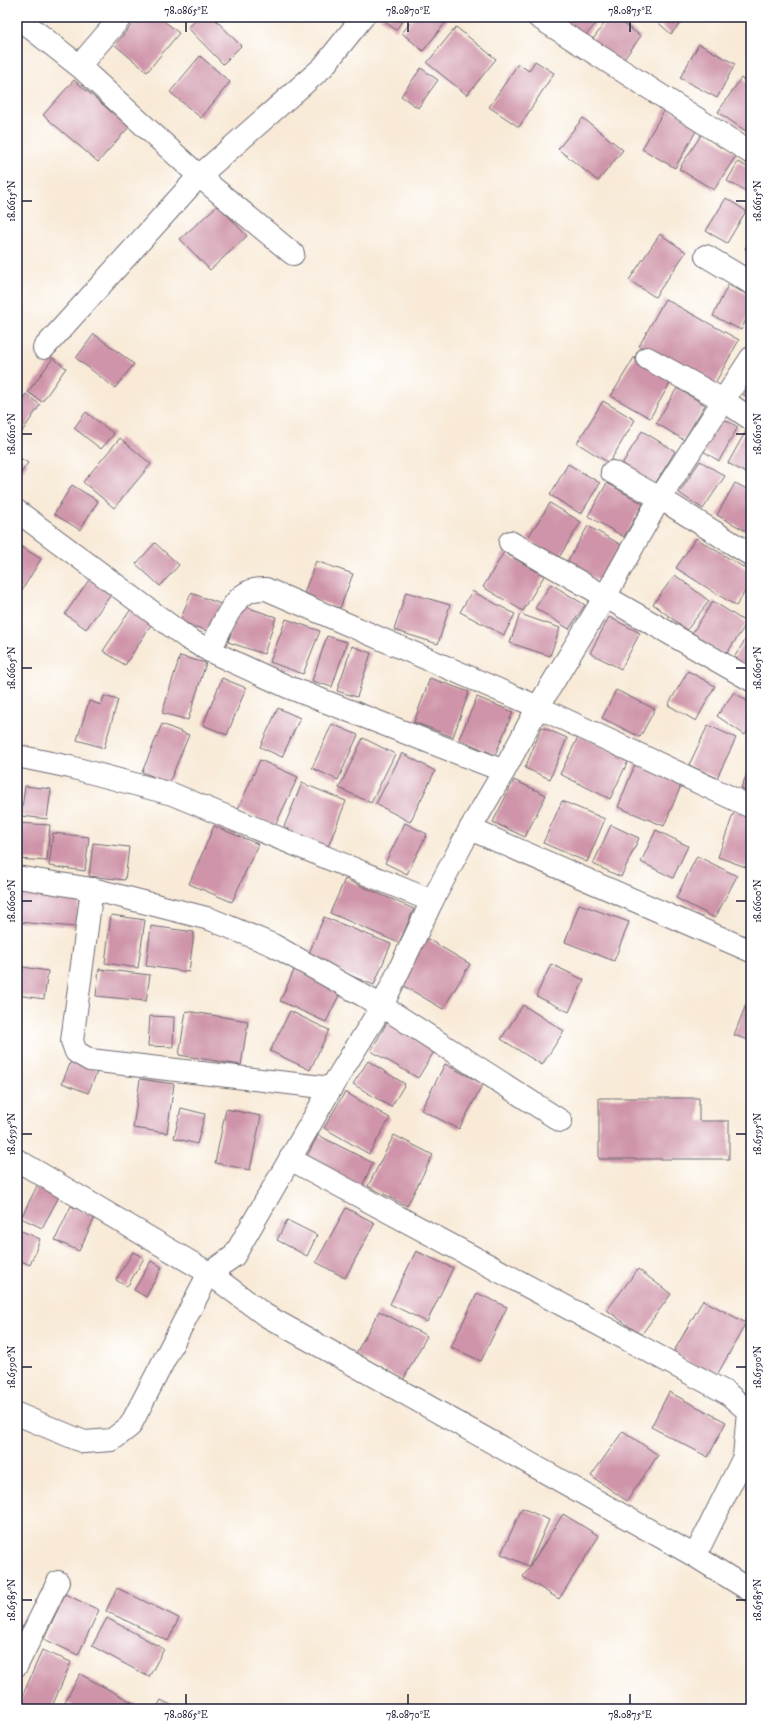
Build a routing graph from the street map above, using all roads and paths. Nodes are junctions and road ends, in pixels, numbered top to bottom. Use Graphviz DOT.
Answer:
graph roads {
  1 [pos="17,17"];
  2 [pos="121,17"];
  3 [pos="363,17"];
  4 [pos="538,17"];
  5 [pos="79,66"];
  6 [pos="751,153"];
  7 [pos="199,176"];
  8 [pos="293,254"];
  9 [pos="706,256"];
  10 [pos="751,283"];
  11 [pos="44,348"];
  12 [pos="648,358"];
  13 [pos="751,358"];
  14 [pos="723,400"];
  15 [pos="751,419"];
  16 [pos="612,472"];
  17 [pos="660,498"];
  18 [pos="17,511"];
  19 [pos="510,542"];
  20 [pos="751,555"];
  21 [pos="606,595"];
  22 [pos="210,651"];
  23 [pos="751,680"];
  24 [pos="538,707"];
  25 [pos="17,756"];
  26 [pos="504,771"];
  27 [pos="751,808"];
  28 [pos="470,830"];
  29 [pos="17,877"];
  30 [pos="92,889"];
  31 [pos="432,901"];
  32 [pos="751,951"];
  33 [pos="382,1006"];
  34 [pos="331,1088"];
  35 [pos="561,1121"];
  36 [pos="290,1159"];
  37 [pos="17,1160"];
  38 [pos="209,1274"];
  39 [pos="17,1414"];
  40 [pos="747,1458"];
  41 [pos="695,1556"];
  42 [pos="58,1582"];
  43 [pos="751,1592"];
  44 [pos="17,1664"];
  1 -- 5 [label="street"];
  2 -- 5 [label="street"];
  3 -- 7 [label="street"];
  4 -- 6 [label="street"];
  5 -- 7 [label="street"];
  7 -- 8 [label="street"];
  7 -- 11 [label="street"];
  9 -- 10 [label="street"];
  12 -- 14 [label="street"];
  13 -- 14 [label="street"];
  14 -- 15 [label="street"];
  14 -- 17 [label="street"];
  16 -- 17 [label="street"];
  17 -- 20 [label="street"];
  17 -- 21 [label="street"];
  18 -- 22 [label="street"];
  19 -- 21 [label="street"];
  21 -- 23 [label="street"];
  21 -- 24 [label="street"];
  22 -- 24 [label="street"];
  22 -- 26 [label="street"];
  24 -- 26 [label="street"];
  24 -- 27 [label="street"];
  25 -- 31 [label="street"];
  26 -- 28 [label="street"];
  28 -- 31 [label="street"];
  28 -- 32 [label="street"];
  29 -- 30 [label="street"];
  30 -- 33 [label="street"];
  30 -- 34 [label="street"];
  31 -- 33 [label="street"];
  33 -- 34 [label="street"];
  33 -- 35 [label="street"];
  34 -- 36 [label="street"];
  36 -- 38 [label="street"];
  36 -- 40 [label="street"];
  37 -- 38 [label="street"];
  38 -- 39 [label="street"];
  38 -- 41 [label="street"];
  40 -- 41 [label="street"];
  41 -- 43 [label="street"];
  42 -- 44 [label="street"];
}
